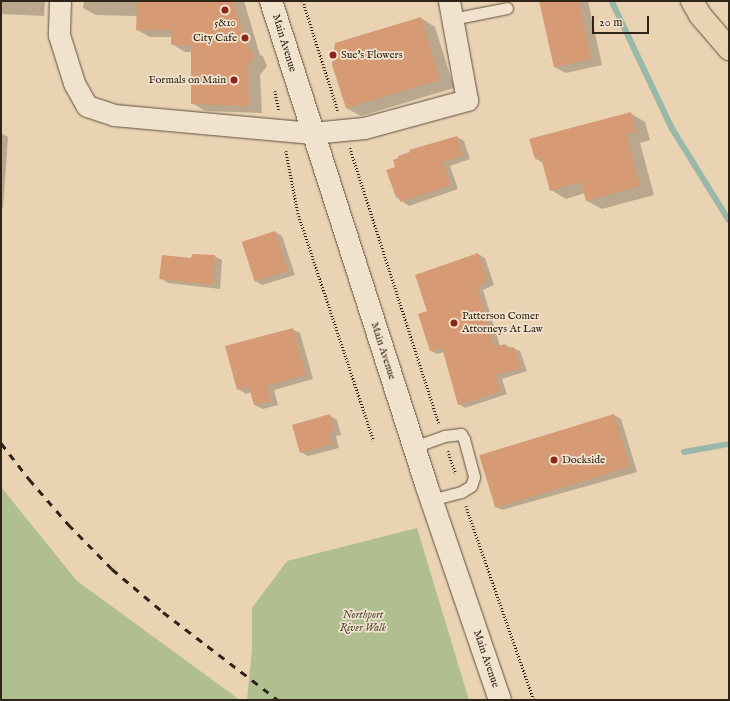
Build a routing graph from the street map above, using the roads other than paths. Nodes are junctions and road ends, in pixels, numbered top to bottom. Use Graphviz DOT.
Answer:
graph roads {
  1 [pos="60,1"];
  2 [pos="271,1"];
  3 [pos="692,1"];
  4 [pos="507,8"];
  5 [pos="451,10"];
  6 [pos="729,49"];
  7 [pos="312,133"];
  8 [pos="414,447"];
  9 [pos="431,500"];
  10 [pos="500,700"];
  1 -- 7 [label="street"];
  2 -- 7 [label="main road, Main Avenue"];
  3 -- 6 [label="highway"];
  4 -- 5 [label="lane"];
  5 -- 7 [label="street"];
  7 -- 8 [label="main road, Main Avenue"];
  8 -- 9 [label="main road, Main Avenue"];
  8 -- 9 [label="lane"];
  9 -- 10 [label="main road, Main Avenue"];
}
